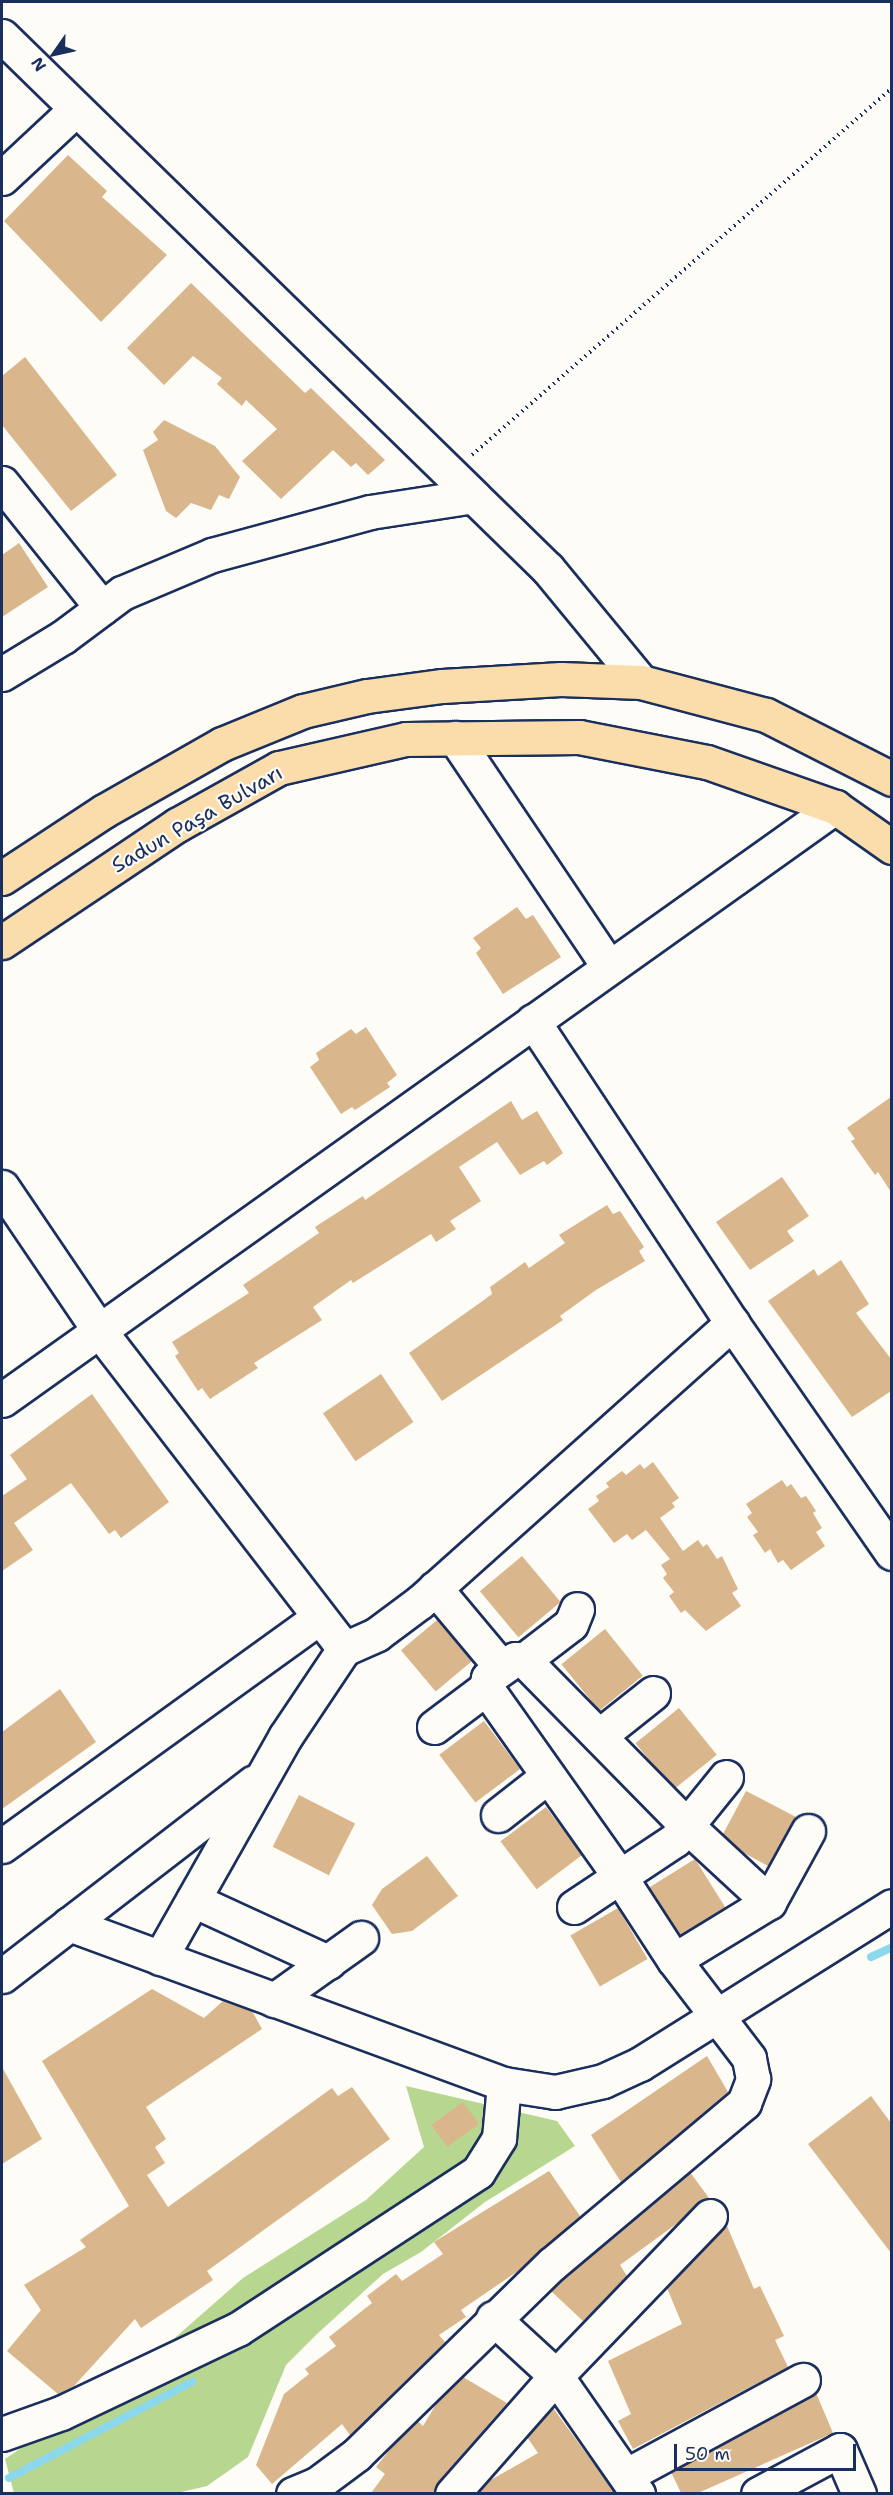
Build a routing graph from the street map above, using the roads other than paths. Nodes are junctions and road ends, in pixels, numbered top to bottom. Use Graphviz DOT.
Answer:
graph roads {
  1 [pos="2,36"];
  2 [pos="76,109"];
  3 [pos="2,178"];
  4 [pos="2,483"];
  5 [pos="462,485"];
  6 [pos="102,608"];
  7 [pos="2,674"];
  8 [pos="641,682"];
  9 [pos="455,738"];
  10 [pos="891,779"];
  11 [pos="835,807"];
  12 [pos="891,847"];
  13 [pos="2,878"];
  14 [pos="2,942"];
  15 [pos="609,967"];
  16 [pos="533,1021"];
  17 [pos="2,1187"];
  18 [pos="732,1323"];
  19 [pos="98,1329"];
  20 [pos="2,1400"];
  21 [pos="891,1553"];
  22 [pos="435,1588"];
  23 [pos="577,1609"];
  24 [pos="319,1617"];
  25 [pos="344,1649"];
  26 [pos="504,1672"];
  27 [pos="653,1693"];
  28 [pos="434,1727"];
  29 [pos="599,1736"];
  30 [pos="264,1774"];
  31 [pos="548,1776"];
  32 [pos="726,1777"];
  33 [pos="498,1815"];
  34 [pos="687,1826"];
  35 [pos="808,1831"];
  36 [pos="2,1846"];
  37 [pos="620,1877"];
  38 [pos="193,1900"];
  39 [pos="769,1902"];
  40 [pos="891,1906"];
  41 [pos="574,1907"];
  42 [pos="69,1924"];
  43 [pos="361,1938"];
  44 [pos="160,1958"];
  45 [pos="674,1960"];
  46 [pos="328,1962"];
  47 [pos="2,1976"];
  48 [pos="274,2000"];
  49 [pos="716,2015"];
  50 [pos="504,2084"];
  51 [pos="710,2216"];
  52 [pos="493,2318"];
  53 [pos="556,2376"];
  54 [pos="803,2380"];
  55 [pos="2,2434"];
  56 [pos="633,2484"];
  57 [pos="316,2490"];
  58 [pos="452,2493"];
  59 [pos="758,2493"];
  60 [pos="860,2493"];
  1 -- 2 [label="street"];
  2 -- 3 [label="street"];
  2 -- 5 [label="street"];
  4 -- 6 [label="street"];
  5 -- 6 [label="street"];
  5 -- 8 [label="street"];
  6 -- 7 [label="street"];
  8 -- 10 [label="main road"];
  8 -- 13 [label="main road"];
  9 -- 11 [label="main road, Sadun Paşa Bulvarı"];
  9 -- 14 [label="main road, Sadun Paşa Bulvarı"];
  9 -- 15 [label="street"];
  11 -- 12 [label="main road, Sadun Paşa Bulvarı"];
  11 -- 15 [label="street"];
  15 -- 16 [label="street"];
  16 -- 18 [label="street"];
  16 -- 19 [label="street"];
  17 -- 19 [label="street"];
  18 -- 21 [label="street"];
  18 -- 22 [label="street"];
  19 -- 20 [label="street"];
  19 -- 24 [label="street"];
  22 -- 25 [label="street"];
  22 -- 26 [label="street"];
  23 -- 26 [label="street"];
  24 -- 25 [label="street"];
  24 -- 36 [label="street"];
  25 -- 30 [label="street"];
  26 -- 28 [label="street"];
  26 -- 29 [label="street"];
  26 -- 31 [label="street"];
  27 -- 29 [label="street"];
  29 -- 34 [label="street"];
  30 -- 38 [label="street"];
  30 -- 42 [label="street"];
  31 -- 33 [label="street"];
  31 -- 37 [label="street"];
  32 -- 34 [label="street"];
  34 -- 37 [label="street"];
  34 -- 39 [label="street"];
  35 -- 39 [label="street"];
  37 -- 41 [label="street"];
  37 -- 45 [label="street"];
  38 -- 44 [label="street"];
  38 -- 46 [label="street"];
  39 -- 45 [label="street"];
  40 -- 49 [label="street"];
  42 -- 44 [label="street"];
  42 -- 47 [label="street"];
  43 -- 46 [label="street"];
  44 -- 48 [label="street"];
  45 -- 49 [label="street"];
  46 -- 48 [label="street"];
  48 -- 50 [label="street"];
  49 -- 50 [label="street"];
  49 -- 52 [label="street"];
  50 -- 55 [label="street"];
  51 -- 53 [label="street"];
  52 -- 53 [label="street"];
  52 -- 57 [label="street"];
  53 -- 56 [label="street"];
  53 -- 58 [label="street"];
  54 -- 56 [label="street"];
  59 -- 60 [label="street"];
}
